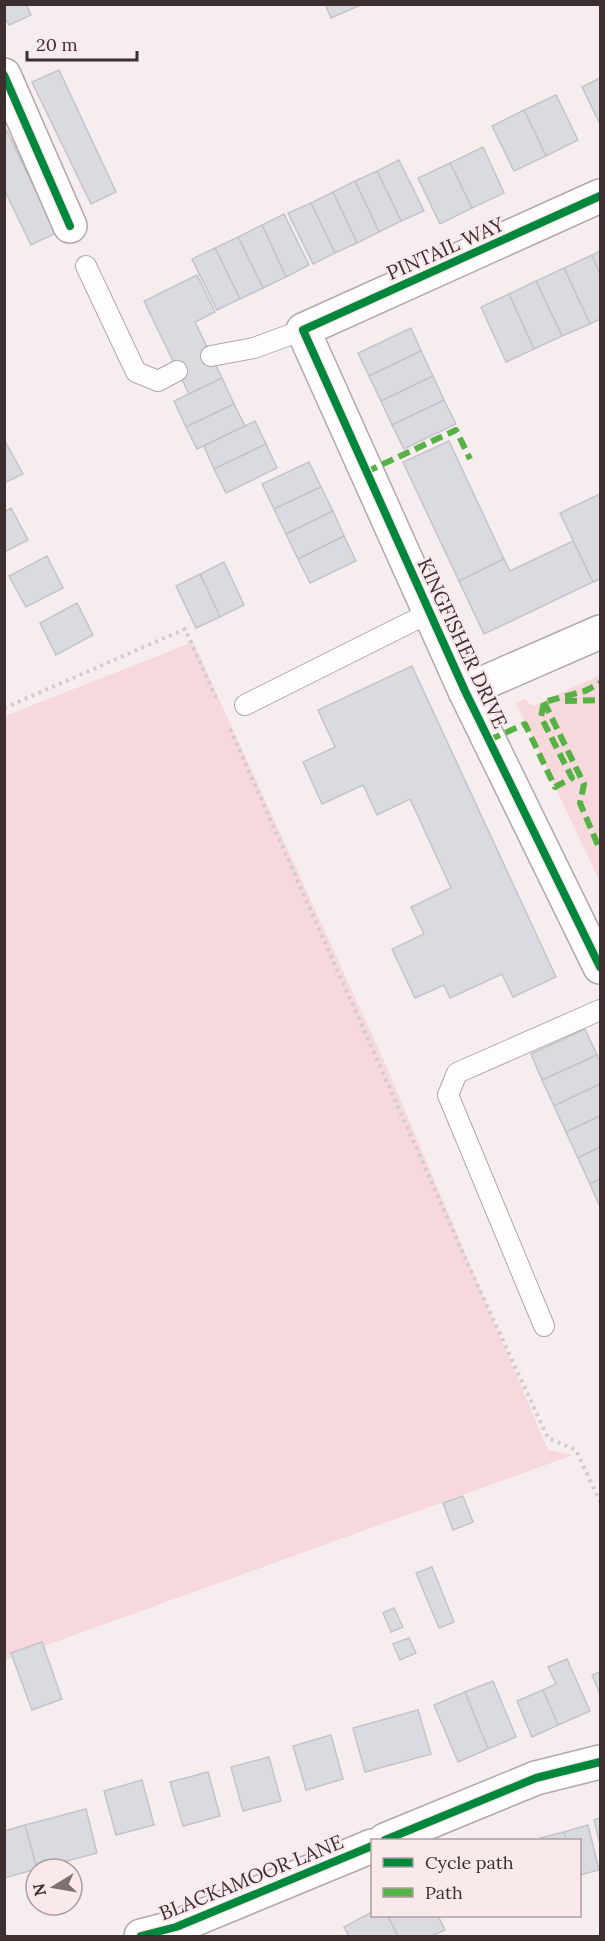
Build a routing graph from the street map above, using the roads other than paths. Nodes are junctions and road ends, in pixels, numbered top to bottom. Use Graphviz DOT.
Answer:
graph roads {
  1 [pos="4,75"];
  2 [pos="600,196"];
  3 [pos="70,226"];
  4 [pos="86,266"];
  5 [pos="303,330"];
  6 [pos="211,356"];
  7 [pos="177,371"];
  8 [pos="429,613"];
  9 [pos="600,632"];
  10 [pos="465,691"];
  11 [pos="245,705"];
  12 [pos="598,954"];
  13 [pos="600,1010"];
  14 [pos="544,1326"];
  15 [pos="600,1762"];
  16 [pos="387,1839"];
  17 [pos="371,1846"];
  18 [pos="177,1932"];
  19 [pos="141,1936"];
  1 -- 3 [label="street"];
  2 -- 5 [label="street, PINTAIL WAY"];
  4 -- 7 [label="lane"];
  5 -- 6 [label="lane"];
  5 -- 8 [label="street, KINGFISHER DRIVE"];
  8 -- 10 [label="street, KINGFISHER DRIVE"];
  8 -- 11 [label="lane"];
  9 -- 10 [label="street"];
  10 -- 12 [label="street, KINGFISHER DRIVE"];
  13 -- 14 [label="lane"];
  15 -- 16 [label="street"];
  17 -- 18 [label="street, BLACKAMOOR LANE"];
  18 -- 19 [label="street, BLACKAMOOR LANE"];
}
